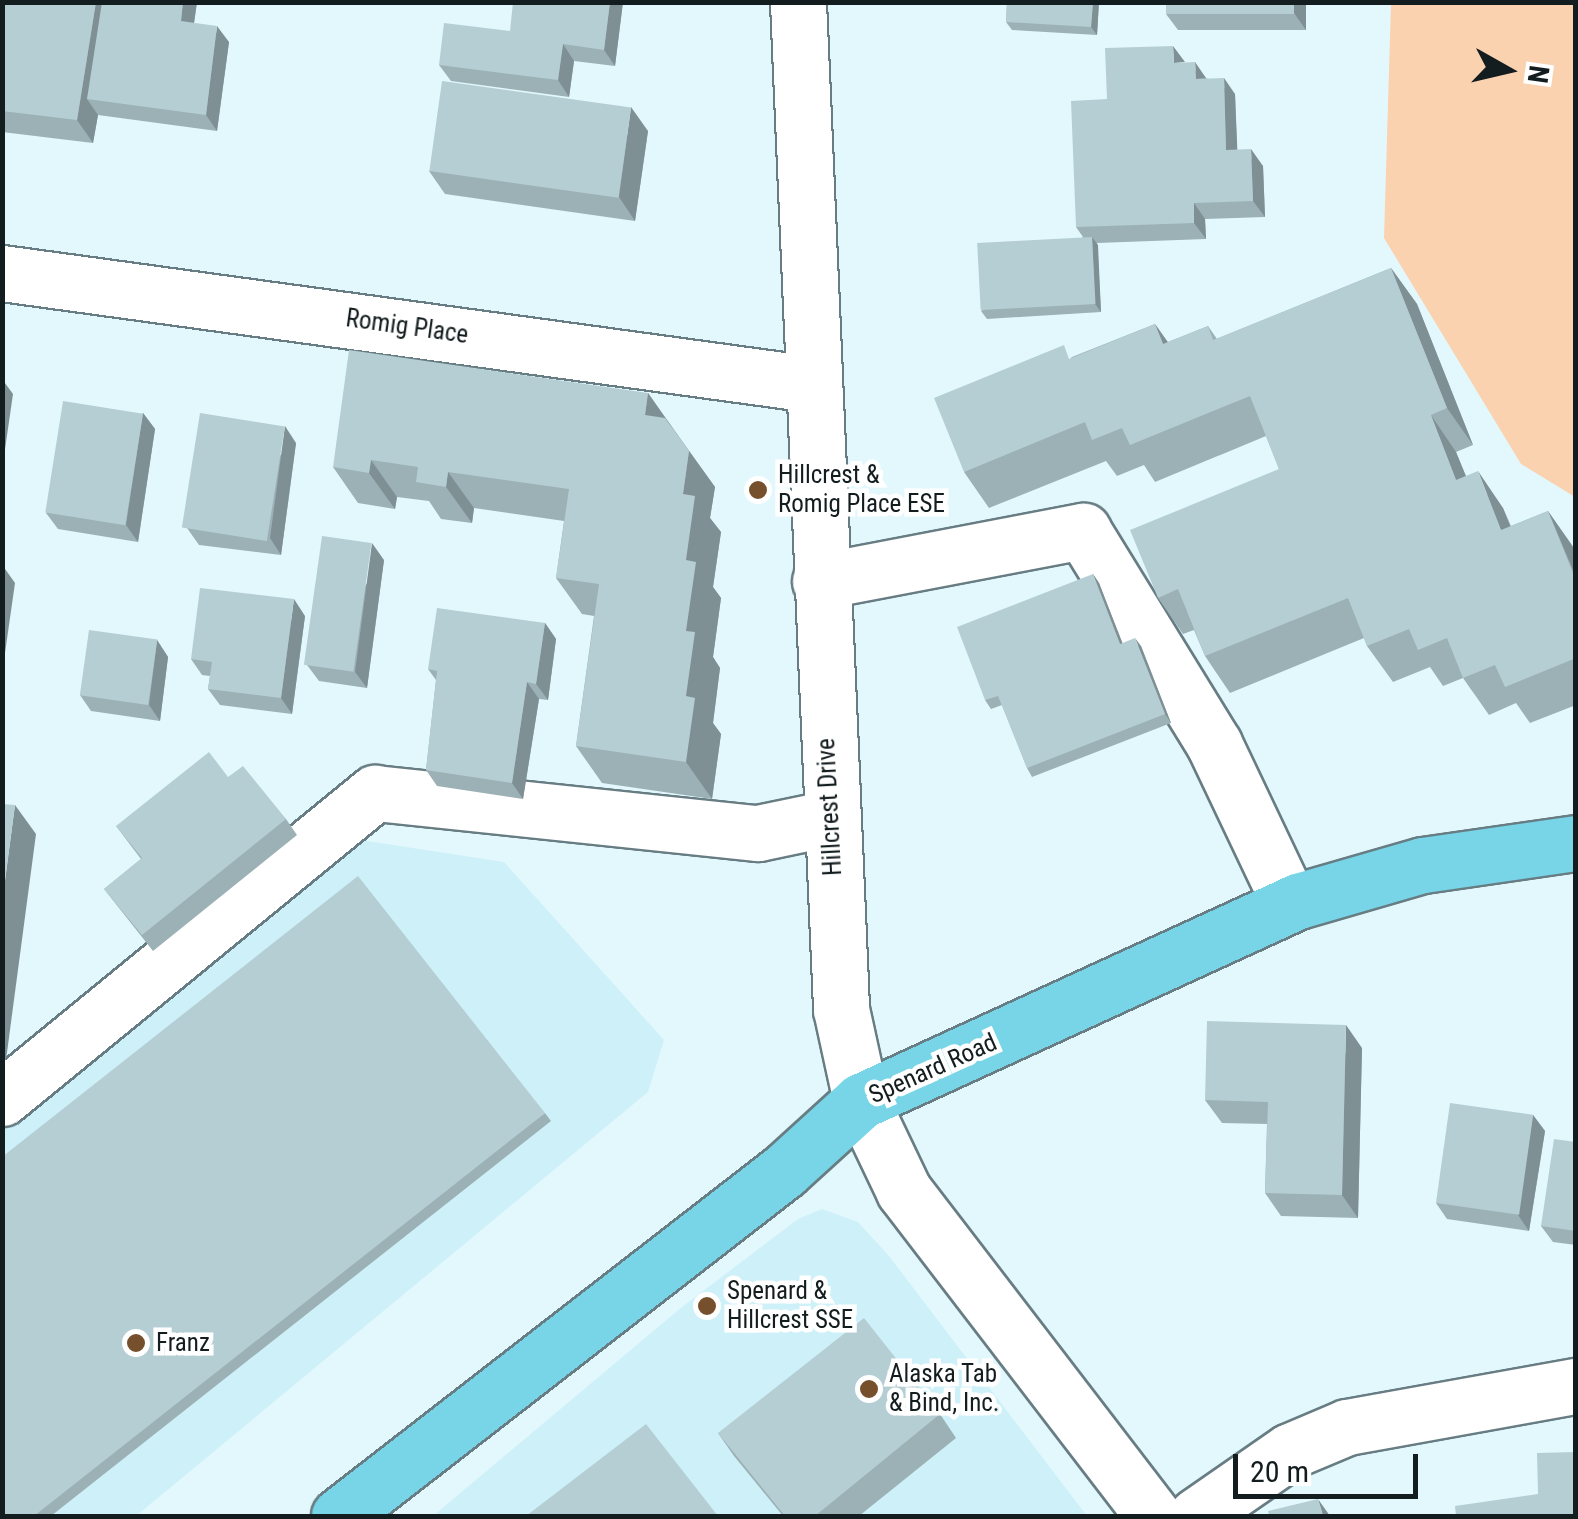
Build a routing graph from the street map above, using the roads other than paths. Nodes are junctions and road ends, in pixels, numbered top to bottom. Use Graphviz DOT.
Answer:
graph roads {
  1 [pos="798,2"];
  2 [pos="2,272"];
  3 [pos="812,384"];
  4 [pos="820,582"];
  5 [pos="830,818"];
  6 [pos="1576,842"];
  7 [pos="1290,904"];
  8 [pos="2,1098"];
  9 [pos="861,1101"];
  10 [pos="1576,1386"];
  11 [pos="339,1516"];
  12 [pos="1153,1516"];
  13 [pos="1196,1516"];
  1 -- 3 [label="street, Hillcrest Drive"];
  2 -- 3 [label="street, Romig Place"];
  3 -- 4 [label="street, Hillcrest Drive"];
  4 -- 5 [label="street, Hillcrest Drive"];
  4 -- 7 [label="street"];
  5 -- 8 [label="street"];
  5 -- 9 [label="street, Hillcrest Drive"];
  6 -- 7 [label="main road, Spenard Road"];
  7 -- 9 [label="main road, Spenard Road"];
  9 -- 11 [label="main road, Spenard Road"];
  9 -- 12 [label="street, Hillcrest Drive"];
  10 -- 13 [label="street"];
}
